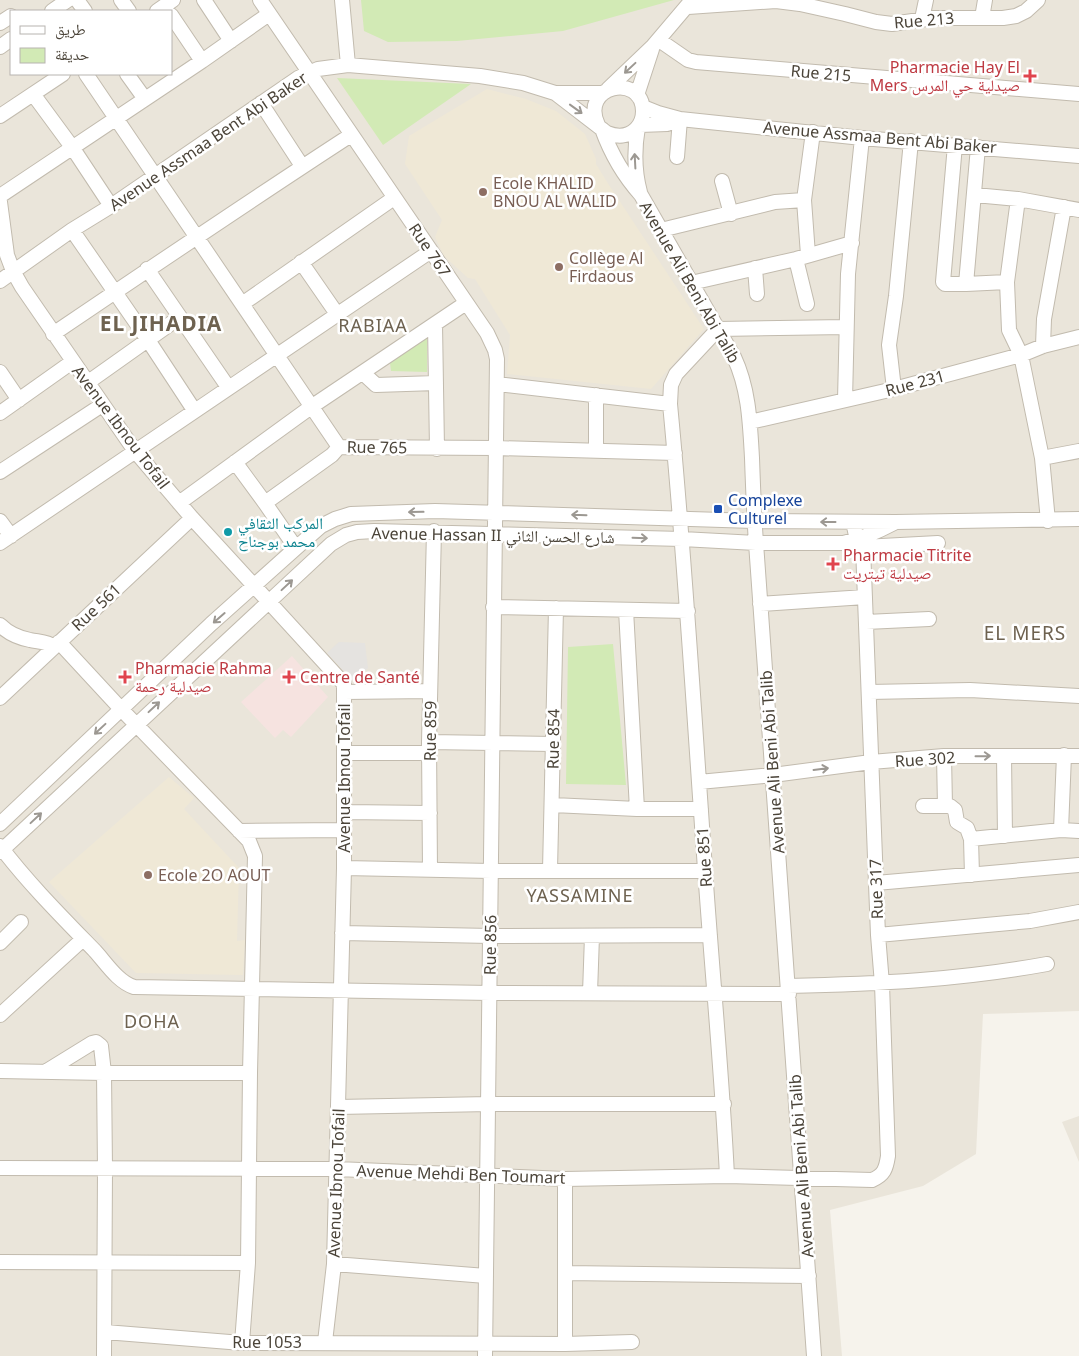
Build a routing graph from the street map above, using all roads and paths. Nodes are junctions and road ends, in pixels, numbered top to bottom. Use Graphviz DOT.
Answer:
graph roads {
  1 [pos="68,0"];
  2 [pos="204,0"];
  3 [pos="260,0"];
  4 [pos="342,0"];
  5 [pos="926,0"];
  6 [pos="985,0"];
  7 [pos="1038,0"];
  8 [pos="777,1"];
  9 [pos="690,3"];
  10 [pos="51,7"];
  11 [pos="269,14"];
  12 [pos="172,16"];
  13 [pos="982,18"];
  14 [pos="922,19"];
  15 [pos="231,40"];
  16 [pos="656,43"];
  17 [pos="202,61"];
  18 [pos="348,65"];
  19 [pos="310,72"];
  20 [pos="62,75"];
  21 [pos="87,75"];
  22 [pos="128,75"];
  23 [pos="173,76"];
  24 [pos="605,92"];
  25 [pos="555,93"];
  26 [pos="33,94"];
  27 [pos="1079,94"];
  28 [pos="144,99"];
  29 [pos="640,101"];
  30 [pos="261,103"];
  31 [pos="0,116"];
  32 [pos="115,118"];
  33 [pos="680,119"];
  34 [pos="639,126"];
  35 [pos="600,127"];
  36 [pos="813,132"];
  37 [pos="351,135"];
  38 [pos="862,138"];
  39 [pos="911,141"];
  40 [pos="955,145"];
  41 [pos="72,147"];
  42 [pos="978,147"];
  43 [pos="1079,156"];
  44 [pos="677,157"];
  45 [pos="302,166"];
  46 [pos="154,175"];
  47 [pos="722,181"];
  48 [pos="641,195"];
  49 [pos="975,195"];
  50 [pos="0,196"];
  51 [pos="394,198"];
  52 [pos="804,200"];
  53 [pos="1018,200"];
  54 [pos="0,202"];
  55 [pos="111,206"];
  56 [pos="1064,208"];
  57 [pos="1079,210"];
  58 [pos="731,214"];
  59 [pos="72,230"];
  60 [pos="661,230"];
  61 [pos="196,238"];
  62 [pos="852,243"];
  63 [pos="431,251"];
  64 [pos="802,257"];
  65 [pos="301,262"];
  66 [pos="754,268"];
  67 [pos="147,270"];
  68 [pos="13,271"];
  69 [pos="0,281"];
  70 [pos="1007,282"];
  71 [pos="692,283"];
  72 [pos="966,284"];
  73 [pos="115,292"];
  74 [pos="757,294"];
  75 [pos="466,303"];
  76 [pos="242,304"];
  77 [pos="807,304"];
  78 [pos="337,314"];
  79 [pos="180,317"];
  80 [pos="435,324"];
  81 [pos="846,327"];
  82 [pos="718,329"];
  83 [pos="53,334"];
  84 [pos="1079,337"];
  85 [pos="148,340"];
  86 [pos="1043,346"];
  87 [pos="277,355"];
  88 [pos="1021,355"];
  89 [pos="72,362"];
  90 [pos="0,372"];
  91 [pos="363,372"];
  92 [pos="87,383"];
  93 [pos="436,383"];
  94 [pos="497,384"];
  95 [pos="228,387"];
  96 [pos="894,389"];
  97 [pos="596,395"];
  98 [pos="19,400"];
  99 [pos="845,400"];
  100 [pos="670,404"];
  101 [pos="102,405"];
  102 [pos="311,407"];
  103 [pos="194,410"];
  104 [pos="0,413"];
  105 [pos="750,422"];
  106 [pos="339,447"];
  107 [pos="437,448"];
  108 [pos="496,448"];
  109 [pos="596,450"];
  110 [pos="1079,450"];
  111 [pos="135,451"];
  112 [pos="675,453"];
  113 [pos="1042,458"];
  114 [pos="235,462"];
  115 [pos="0,472"];
  116 [pos="179,503"];
  117 [pos="265,503"];
  118 [pos="495,513"];
  119 [pos="192,518"];
  120 [pos="681,518"];
  121 [pos="1079,519"];
  122 [pos="0,521"];
  123 [pos="754,521"];
  124 [pos="1048,521"];
  125 [pos="853,522"];
  126 [pos="895,522"];
  127 [pos="434,531"];
  128 [pos="494,533"];
  129 [pos="5,539"];
  130 [pos="682,539"];
  131 [pos="756,543"];
  132 [pos="938,543"];
  133 [pos="860,544"];
  134 [pos="296,548"];
  135 [pos="256,586"];
  136 [pos="865,597"];
  137 [pos="270,601"];
  138 [pos="760,604"];
  139 [pos="493,606"];
  140 [pos="556,608"];
  141 [pos="626,610"];
  142 [pos="688,611"];
  143 [pos="929,619"];
  144 [pos="866,622"];
  145 [pos="0,625"];
  146 [pos="56,644"];
  147 [pos="430,691"];
  148 [pos="344,692"];
  149 [pos="869,692"];
  150 [pos="1079,696"];
  151 [pos="0,698"];
  152 [pos="121,709"];
  153 [pos="136,724"];
  154 [pos="492,742"];
  155 [pos="553,744"];
  156 [pos="429,748"];
  157 [pos="344,753"];
  158 [pos="1064,755"];
  159 [pos="944,756"];
  160 [pos="1004,756"];
  161 [pos="1079,756"];
  162 [pos="871,762"];
  163 [pos="773,775"];
  164 [pos="699,782"];
  165 [pos="552,805"];
  166 [pos="923,806"];
  167 [pos="945,806"];
  168 [pos="701,809"];
  169 [pos="637,810"];
  170 [pos="345,812"];
  171 [pos="430,813"];
  172 [pos="0,824"];
  173 [pos="344,830"];
  174 [pos="1061,830"];
  175 [pos="239,831"];
  176 [pos="1079,831"];
  177 [pos="1005,836"];
  178 [pos="971,839"];
  179 [pos="1,849"];
  180 [pos="1079,865"];
  181 [pos="344,868"];
  182 [pos="430,870"];
  183 [pos="550,870"];
  184 [pos="491,871"];
  185 [pos="705,871"];
  186 [pos="972,875"];
  187 [pos="876,883"];
  188 [pos="1079,912"];
  189 [pos="21,922"];
  190 [pos="342,933"];
  191 [pos="710,935"];
  192 [pos="878,935"];
  193 [pos="491,936"];
  194 [pos="592,936"];
  195 [pos="83,939"];
  196 [pos="0,942"];
  197 [pos="1047,964"];
  198 [pos="882,984"];
  199 [pos="252,990"];
  200 [pos="341,990"];
  201 [pos="788,990"];
  202 [pos="490,993"];
  203 [pos="590,993"];
  204 [pos="715,995"];
  205 [pos="0,1015"];
  206 [pos="0,1071"];
  207 [pos="45,1072"];
  208 [pos="104,1073"];
  209 [pos="250,1073"];
  210 [pos="489,1104"];
  211 [pos="724,1104"];
  212 [pos="338,1107"];
  213 [pos="0,1168"];
  214 [pos="105,1169"];
  215 [pos="337,1169"];
  216 [pos="249,1170"];
  217 [pos="487,1176"];
  218 [pos="727,1176"];
  219 [pos="802,1177"];
  220 [pos="565,1179"];
  221 [pos="0,1262"];
  222 [pos="105,1262"];
  223 [pos="248,1263"];
  224 [pos="334,1264"];
  225 [pos="565,1273"];
  226 [pos="486,1276"];
  227 [pos="809,1276"];
  228 [pos="105,1332"];
  229 [pos="325,1342"];
  230 [pos="632,1342"];
  231 [pos="242,1343"];
  232 [pos="565,1344"];
  233 [pos="485,1350"];
  234 [pos="104,1356"];
  235 [pos="814,1356"];
  1 -- 10 [label="street"];
  2 -- 15 [label="street"];
  3 -- 11 [label="street, Rue 767"];
  4 -- 18 [label="street"];
  5 -- 14 [label="street"];
  6 -- 13 [label="street"];
  7 -- 13 [label="street, Rue 213"];
  8 -- 9 [label="street, Rue 213"];
  8 -- 14 [label="street, Rue 213"];
  9 -- 16 [label="street"];
  11 -- 15 [label="street"];
  11 -- 19 [label="street, Rue 767"];
  12 -- 17 [label="street"];
  13 -- 14 [label="street, Rue 213"];
  15 -- 17 [label="street"];
  16 -- 24 [label="street, one-way"];
  16 -- 27 [label="street, Rue 215"];
  16 -- 29 [label="street"];
  17 -- 23 [label="street"];
  18 -- 19 [label="street, Avenue Assmaa Bent Abi Baker"];
  18 -- 25 [label="street, Avenue Assmaa Bent Abi Baker"];
  19 -- 30 [label="street, Avenue Assmaa Bent Abi Baker"];
  19 -- 37 [label="street, Rue 767"];
  20 -- 26 [label="street"];
  21 -- 32 [label="street, Rue 765"];
  22 -- 28 [label="street"];
  23 -- 28 [label="street"];
  24 -- 25 [label="street, Avenue Assmaa Bent Abi Baker"];
  24 -- 29 [label="street"];
  24 -- 35 [label="street"];
  25 -- 35 [label="street, Avenue Assmaa Bent Abi Baker, one-way"];
  26 -- 31 [label="street"];
  26 -- 41 [label="street"];
  28 -- 32 [label="street"];
  29 -- 33 [label="street, Avenue Assmaa Bent Abi Baker"];
  29 -- 34 [label="street"];
  30 -- 45 [label="street"];
  30 -- 46 [label="street, Avenue Assmaa Bent Abi Baker"];
  32 -- 41 [label="street"];
  32 -- 46 [label="street, Rue 765"];
  33 -- 34 [label="street, Avenue Assmaa Bent Abi Baker"];
  33 -- 36 [label="street, Avenue Assmaa Bent Abi Baker"];
  33 -- 44 [label="street"];
  34 -- 35 [label="street"];
  48 -- 34 [label="street, Avenue Ali Beni Abi Talib, one-way"];
  35 -- 48 [label="street, Avenue Ali Beni Abi Talib"];
  36 -- 38 [label="street, Avenue Assmaa Bent Abi Baker"];
  36 -- 52 [label="street"];
  37 -- 45 [label="street"];
  37 -- 51 [label="street, Rue 767"];
  38 -- 39 [label="street, Avenue Assmaa Bent Abi Baker"];
  38 -- 62 [label="street"];
  39 -- 40 [label="street, Avenue Assmaa Bent Abi Baker"];
  39 -- 96 [label="street"];
  40 -- 42 [label="street, Avenue Assmaa Bent Abi Baker"];
  40 -- 72 [label="street"];
  41 -- 50 [label="street"];
  41 -- 55 [label="street"];
  42 -- 43 [label="street, Avenue Assmaa Bent Abi Baker"];
  42 -- 49 [label="street"];
  45 -- 61 [label="street"];
  46 -- 55 [label="street, Avenue Assmaa Bent Abi Baker"];
  46 -- 61 [label="street, Rue 765"];
  47 -- 58 [label="street"];
  48 -- 60 [label="street, Avenue Ali Beni Abi Talib"];
  49 -- 53 [label="street"];
  49 -- 72 [label="street"];
  51 -- 63 [label="street, Rue 767"];
  51 -- 65 [label="street"];
  52 -- 58 [label="street"];
  52 -- 64 [label="street"];
  53 -- 56 [label="street"];
  53 -- 70 [label="street"];
  54 -- 68 [label="street, Avenue Ibnou Tofail"];
  55 -- 59 [label="street, Avenue Assmaa Bent Abi Baker"];
  56 -- 57 [label="street"];
  56 -- 86 [label="street"];
  58 -- 60 [label="street"];
  59 -- 68 [label="street, Avenue Assmaa Bent Abi Baker"];
  59 -- 73 [label="street"];
  60 -- 71 [label="street, Avenue Ali Beni Abi Talib"];
  61 -- 67 [label="street"];
  61 -- 76 [label="street, Rue 765"];
  62 -- 64 [label="street"];
  62 -- 81 [label="street"];
  63 -- 75 [label="street, Rue 767"];
  63 -- 78 [label="street"];
  64 -- 66 [label="street"];
  64 -- 77 [label="street"];
  65 -- 76 [label="street"];
  65 -- 78 [label="street"];
  66 -- 71 [label="street"];
  66 -- 74 [label="street"];
  67 -- 73 [label="street"];
  67 -- 79 [label="street"];
  68 -- 69 [label="street, Avenue Assmaa Bent Abi Baker"];
  68 -- 83 [label="street, Avenue Ibnou Tofail"];
  70 -- 72 [label="street"];
  70 -- 88 [label="street"];
  71 -- 82 [label="street, Avenue Ali Beni Abi Talib"];
  73 -- 83 [label="street"];
  73 -- 85 [label="street"];
  75 -- 80 [label="street"];
  75 -- 94 [label="street, Rue 767"];
  76 -- 87 [label="street, Rue 765"];
  78 -- 87 [label="street"];
  79 -- 85 [label="street"];
  79 -- 95 [label="street"];
  80 -- 91 [label="street"];
  80 -- 93 [label="street"];
  81 -- 82 [label="street"];
  81 -- 99 [label="street"];
  82 -- 100 [label="street, Rue 851"];
  82 -- 105 [label="street, Avenue Ali Beni Abi Talib"];
  83 -- 89 [label="street, Avenue Ibnou Tofail"];
  84 -- 86 [label="street, Rue 231"];
  85 -- 92 [label="street"];
  85 -- 103 [label="street"];
  86 -- 88 [label="street, Rue 231"];
  87 -- 95 [label="street"];
  87 -- 102 [label="street, Rue 765"];
  88 -- 96 [label="street, Rue 231"];
  88 -- 113 [label="street"];
  89 -- 92 [label="street, Avenue Ibnou Tofail"];
  89 -- 98 [label="street"];
  90 -- 98 [label="street"];
  91 -- 93 [label="street"];
  91 -- 102 [label="street"];
  92 -- 101 [label="street, Avenue Ibnou Tofail"];
  93 -- 107 [label="street"];
  94 -- 97 [label="street"];
  94 -- 108 [label="street, Rue 767"];
  95 -- 103 [label="street"];
  96 -- 99 [label="street, Rue 231"];
  97 -- 100 [label="street"];
  97 -- 109 [label="street"];
  98 -- 104 [label="street"];
  99 -- 105 [label="street, Rue 231"];
  100 -- 112 [label="street, Rue 851"];
  101 -- 111 [label="street, Avenue Ibnou Tofail"];
  101 -- 115 [label="street"];
  102 -- 106 [label="street, Rue 765"];
  102 -- 114 [label="street"];
  103 -- 111 [label="street"];
  105 -- 123 [label="street, Avenue Ali Beni Abi Talib"];
  106 -- 107 [label="street, Rue 765"];
  106 -- 117 [label="street"];
  107 -- 108 [label="street, Rue 765"];
  108 -- 109 [label="street, Rue 765"];
  108 -- 118 [label="street, Rue 767"];
  109 -- 112 [label="street, Rue 765"];
  110 -- 113 [label="street"];
  111 -- 116 [label="street, Avenue Ibnou Tofail"];
  111 -- 129 [label="street"];
  112 -- 120 [label="street, Rue 851"];
  113 -- 124 [label="street"];
  114 -- 116 [label="street"];
  114 -- 117 [label="street"];
  116 -- 119 [label="street, Avenue Ibnou Tofail"];
  117 -- 134 [label="street"];
  120 -- 118 [label="street, Avenue Hassan II شارع الحسن الثاني, one-way"];
  118 -- 128 [label="street, Rue 767"];
  118 -- 134 [label="street, Avenue Hassan II شارع الحسن الثاني, one-way"];
  119 -- 135 [label="street, Avenue Ibnou Tofail"];
  119 -- 146 [label="street, Rue 561"];
  120 -- 123 [label="street, Avenue Hassan II شارع الحسن الثاني"];
  120 -- 130 [label="street, Rue 851"];
  121 -- 124 [label="street, Avenue Hassan II شارع الحسن الثاني"];
  122 -- 129 [label="street"];
  125 -- 123 [label="street, Avenue Hassan II شارع الحسن الثاني, one-way"];
  123 -- 131 [label="street, Avenue Ali Beni Abi Talib"];
  124 -- 126 [label="street, Avenue Hassan II شارع الحسن الثاني"];
  125 -- 126 [label="street, Avenue Hassan II شارع الحسن الثاني"];
  125 -- 133 [label="street, Rue 317"];
  126 -- 133 [label="street, Avenue Hassan II شارع الحسن الثاني"];
  127 -- 128 [label="street, Avenue Hassan II شارع الحسن الثاني"];
  137 -- 127 [label="street, Avenue Hassan II شارع الحسن الثاني, one-way"];
  127 -- 147 [label="street, Rue 859"];
  128 -- 130 [label="street, Avenue Hassan II شارع الحسن الثاني, one-way"];
  128 -- 139 [label="street, Rue 856"];
  130 -- 131 [label="street, Avenue Hassan II شارع الحسن الثاني"];
  130 -- 142 [label="street, Rue 851"];
  131 -- 133 [label="street, Avenue Hassan II شارع الحسن الثاني"];
  131 -- 138 [label="street, Avenue Ali Beni Abi Talib"];
  132 -- 133 [label="street"];
  133 -- 136 [label="street, Rue 317"];
  134 -- 135 [label="street, Avenue Hassan II شارع الحسن الثاني"];
  135 -- 137 [label="street, Avenue Ibnou Tofail"];
  135 -- 152 [label="street, Avenue Hassan II شارع الحسن الثاني, one-way"];
  136 -- 138 [label="street"];
  136 -- 144 [label="street, Rue 317"];
  137 -- 148 [label="street, Avenue Ibnou Tofail"];
  153 -- 137 [label="street, Avenue Hassan II شارع الحسن الثاني, one-way"];
  138 -- 163 [label="street, Avenue Ali Beni Abi Talib"];
  139 -- 140 [label="street"];
  139 -- 154 [label="street, Rue 856"];
  140 -- 141 [label="street"];
  140 -- 155 [label="street, Rue 854"];
  141 -- 142 [label="street"];
  141 -- 169 [label="street"];
  142 -- 164 [label="street, Rue 851"];
  143 -- 144 [label="street"];
  144 -- 149 [label="street, Rue 317"];
  145 -- 146 [label="street"];
  146 -- 151 [label="street, Rue 561"];
  146 -- 152 [label="street"];
  147 -- 148 [label="street"];
  147 -- 156 [label="street, Rue 859"];
  148 -- 157 [label="street, Avenue Ibnou Tofail"];
  149 -- 150 [label="street"];
  149 -- 162 [label="street, Rue 317"];
  152 -- 153 [label="street"];
  152 -- 172 [label="street, Avenue Hassan II شارع الحسن الثاني, one-way"];
  153 -- 175 [label="street"];
  179 -- 153 [label="street, Avenue Hassan II شارع الحسن الثاني, one-way"];
  154 -- 155 [label="street"];
  154 -- 156 [label="street"];
  154 -- 184 [label="street, Rue 856"];
  155 -- 165 [label="street, Rue 854"];
  156 -- 157 [label="street"];
  156 -- 171 [label="street, Rue 859"];
  157 -- 170 [label="street, Avenue Ibnou Tofail"];
  158 -- 160 [label="street, Rue 302"];
  158 -- 161 [label="street, Rue 302"];
  158 -- 174 [label="street"];
  159 -- 160 [label="street, Rue 302, one-way"];
  159 -- 162 [label="street, Rue 302"];
  159 -- 167 [label="street"];
  160 -- 177 [label="street"];
  163 -- 162 [label="street, Rue 302, one-way"];
  162 -- 187 [label="street, Rue 317"];
  163 -- 164 [label="street, Rue 302"];
  163 -- 201 [label="street, Avenue Ali Beni Abi Talib"];
  164 -- 168 [label="street, Rue 851"];
  165 -- 169 [label="street"];
  165 -- 183 [label="street, Rue 854"];
  166 -- 167 [label="street"];
  167 -- 178 [label="street"];
  168 -- 169 [label="street"];
  168 -- 185 [label="street, Rue 851"];
  170 -- 171 [label="street"];
  170 -- 173 [label="street, Avenue Ibnou Tofail"];
  171 -- 182 [label="street, Rue 859"];
  173 -- 175 [label="street"];
  173 -- 181 [label="street, Avenue Ibnou Tofail"];
  174 -- 176 [label="street"];
  174 -- 177 [label="street"];
  175 -- 199 [label="street"];
  177 -- 178 [label="street"];
  178 -- 186 [label="street"];
  179 -- 195 [label="street"];
  180 -- 186 [label="street"];
  181 -- 182 [label="street"];
  181 -- 190 [label="street, Avenue Ibnou Tofail"];
  182 -- 184 [label="street"];
  183 -- 184 [label="street"];
  183 -- 185 [label="street"];
  184 -- 193 [label="street, Rue 856"];
  185 -- 191 [label="street, Rue 851"];
  186 -- 187 [label="street"];
  187 -- 192 [label="street, Rue 317"];
  188 -- 192 [label="street"];
  189 -- 196 [label="street"];
  190 -- 193 [label="street"];
  190 -- 200 [label="street, Avenue Ibnou Tofail"];
  191 -- 194 [label="street"];
  191 -- 204 [label="street, Rue 851"];
  192 -- 198 [label="street, Rue 317"];
  193 -- 194 [label="street"];
  193 -- 202 [label="street, Rue 856"];
  194 -- 203 [label="street"];
  195 -- 199 [label="street"];
  195 -- 205 [label="street"];
  197 -- 198 [label="street"];
  198 -- 201 [label="street"];
  198 -- 219 [label="street, Rue 317"];
  199 -- 200 [label="street"];
  199 -- 209 [label="street"];
  200 -- 202 [label="street"];
  200 -- 212 [label="street, Avenue Ibnou Tofail"];
  201 -- 204 [label="street"];
  201 -- 219 [label="street, Avenue Ali Beni Abi Talib"];
  202 -- 203 [label="street"];
  202 -- 210 [label="street, Rue 856"];
  203 -- 204 [label="street"];
  204 -- 211 [label="street, Rue 851"];
  206 -- 207 [label="street"];
  207 -- 208 [label="street"];
  207 -- 208 [label="street"];
  208 -- 209 [label="street"];
  208 -- 214 [label="street"];
  209 -- 216 [label="street"];
  210 -- 211 [label="street"];
  210 -- 212 [label="street"];
  210 -- 217 [label="street, Rue 856"];
  211 -- 218 [label="street, Rue 851"];
  212 -- 215 [label="street, Avenue Ibnou Tofail"];
  213 -- 214 [label="street, Avenue Mehdi Ben Toumart"];
  214 -- 216 [label="street, Avenue Mehdi Ben Toumart"];
  214 -- 222 [label="street"];
  215 -- 216 [label="street, Avenue Mehdi Ben Toumart"];
  215 -- 217 [label="street, Avenue Mehdi Ben Toumart"];
  215 -- 224 [label="street, Avenue Ibnou Tofail"];
  216 -- 223 [label="street"];
  217 -- 220 [label="street, Avenue Mehdi Ben Toumart"];
  217 -- 226 [label="street, Rue 856"];
  218 -- 219 [label="street, Avenue Mehdi Ben Toumart"];
  218 -- 220 [label="street, Avenue Mehdi Ben Toumart"];
  219 -- 227 [label="street, Avenue Ali Beni Abi Talib"];
  220 -- 225 [label="street"];
  221 -- 222 [label="street"];
  222 -- 223 [label="street"];
  222 -- 228 [label="street"];
  223 -- 231 [label="street"];
  224 -- 226 [label="street"];
  224 -- 229 [label="street, Avenue Ibnou Tofail"];
  225 -- 227 [label="street"];
  225 -- 232 [label="street"];
  226 -- 233 [label="street, Rue 856"];
  227 -- 235 [label="street, Avenue Ali Beni Abi Talib"];
  228 -- 231 [label="street, Rue 1053"];
  228 -- 234 [label="street"];
  229 -- 231 [label="street, Rue 1053"];
  229 -- 233 [label="street, Rue 1053"];
  230 -- 232 [label="street, Rue 1053"];
  232 -- 233 [label="street, Rue 1053"];
}
